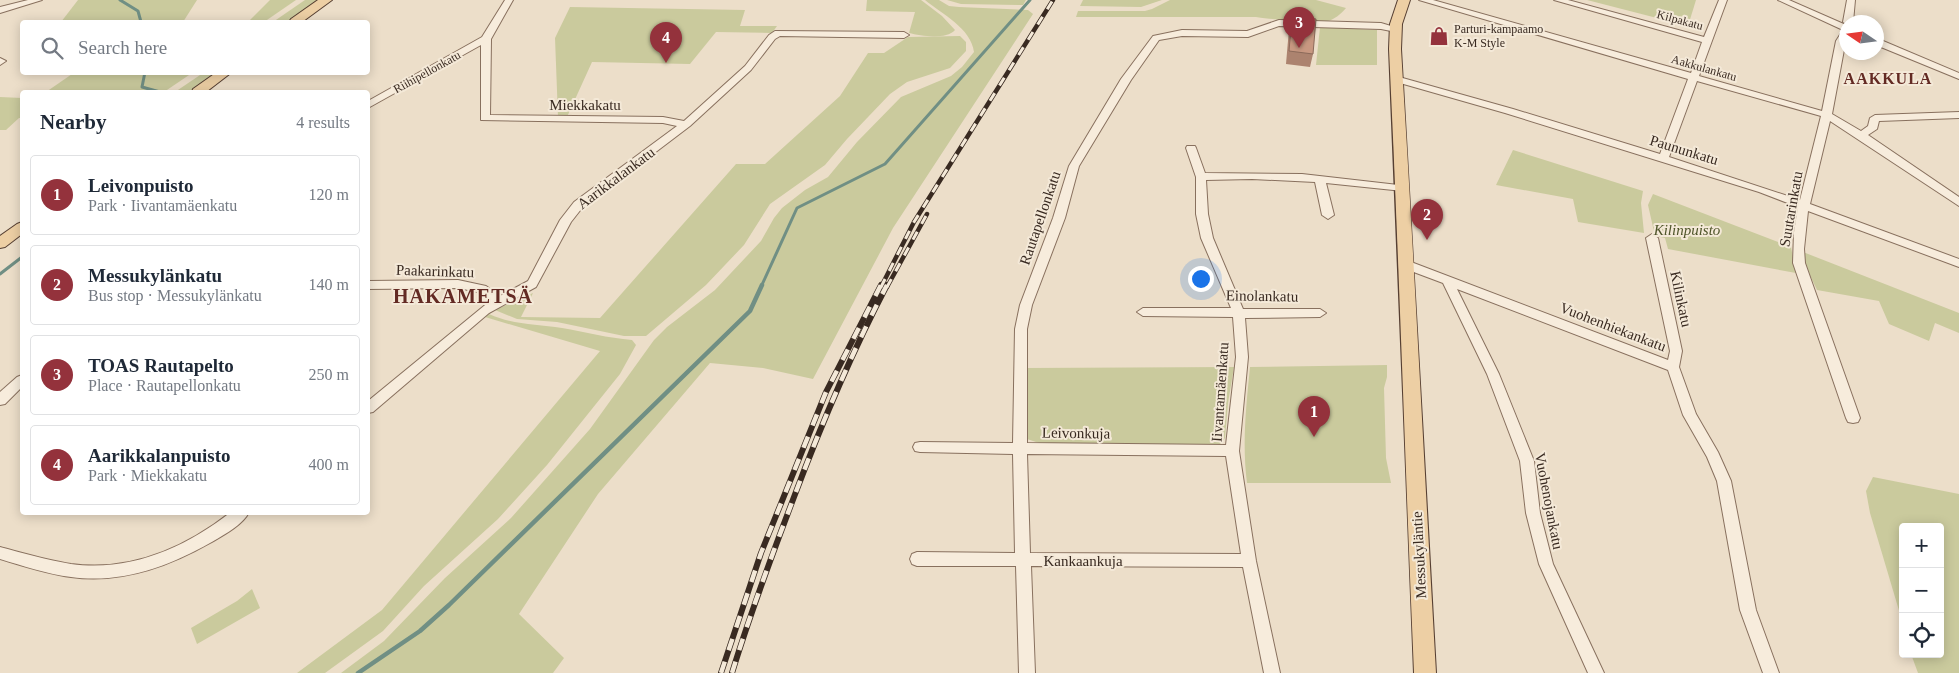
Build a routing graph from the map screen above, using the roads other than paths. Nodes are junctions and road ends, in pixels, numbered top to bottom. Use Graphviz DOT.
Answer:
graph roads {
  1 [pos="38,0"];
  2 [pos="326,0"];
  3 [pos="508,0"];
  4 [pos="1404,0"];
  5 [pos="1423,0"];
  6 [pos="1465,0"];
  7 [pos="1558,0"];
  8 [pos="1723,0"];
  9 [pos="1782,0"];
  10 [pos="1851,0"];
  11 [pos="0,10"];
  12 [pos="1459,10"];
  13 [pos="1849,15"];
  14 [pos="298,20"];
  15 [pos="1839,25"];
  16 [pos="1396,29"];
  17 [pos="904,35"];
  18 [pos="486,39"];
  19 [pos="1709,41"];
  20 [pos="1884,43"];
  21 [pos="1839,47"];
  22 [pos="222,75"];
  23 [pos="1959,76"];
  24 [pos="1693,78"];
  25 [pos="1396,79"];
  26 [pos="201,90"];
  27 [pos="370,104"];
  28 [pos="1827,115"];
  29 [pos="1959,115"];
  30 [pos="686,124"];
  31 [pos="1861,135"];
  32 [pos="1191,148"];
  33 [pos="1663,159"];
  34 [pos="1200,177"];
  35 [pos="1320,179"];
  36 [pos="1403,188"];
  37 [pos="1959,202"];
  38 [pos="1805,205"];
  39 [pos="1328,215"];
  40 [pos="20,217"];
  41 [pos="20,228"];
  42 [pos="0,232"];
  43 [pos="1652,238"];
  44 [pos="0,243"];
  45 [pos="1959,263"];
  46 [pos="1407,265"];
  47 [pos="1447,280"];
  48 [pos="370,285"];
  49 [pos="498,301"];
  50 [pos="1143,312"];
  51 [pos="1320,313"];
  52 [pos="1239,314"];
  53 [pos="1673,367"];
  54 [pos="20,382"];
  55 [pos="0,400"];
  56 [pos="370,406"];
  57 [pos="1853,418"];
  58 [pos="920,447"];
  59 [pos="1020,448"];
  60 [pos="1232,451"];
  61 [pos="239,515"];
  62 [pos="0,552"];
  63 [pos="916,559"];
  64 [pos="1023,560"];
  65 [pos="1249,562"];
  66 [pos="1027,673"];
  67 [pos="1272,673"];
  68 [pos="1425,673"];
  69 [pos="1596,673"];
  70 [pos="1771,673"];
  1 -- 11 [label="street"];
  2 -- 14 [label="main road"];
  3 -- 18 [label="street"];
  4 -- 16 [label="main road, Messukyläntie"];
  5 -- 12 [label="street, Aakkulankatu"];
  6 -- 12 [label="street"];
  7 -- 19 [label="street, Kilpakatu"];
  8 -- 19 [label="street"];
  9 -- 15 [label="street"];
  10 -- 13 [label="street"];
  12 -- 24 [label="street, Aakkulankatu"];
  16 -- 25 [label="main road, Messukyläntie"];
  16 -- 59 [label="street, Rautapellonkatu"];
  17 -- 30 [label="street, Aarikkalankatu"];
  18 -- 27 [label="street, Riihipellonkatu"];
  18 -- 30 [label="street, Miekkakatu"];
  19 -- 24 [label="street"];
  20 -- 23 [label="street"];
  21 -- 28 [label="street, Suutarinkatu"];
  22 -- 26 [label="main road"];
  24 -- 28 [label="street, Aakkulankatu"];
  24 -- 33 [label="street"];
  25 -- 33 [label="street, Paununkatu"];
  25 -- 36 [label="main road, Messukyläntie"];
  28 -- 31 [label="street, Aakkulankatu"];
  28 -- 38 [label="street, Suutarinkatu"];
  29 -- 31 [label="street"];
  30 -- 49 [label="street, Aarikkalankatu"];
  31 -- 37 [label="street, Aakkulankatu"];
  32 -- 34 [label="street, Iivantamäenkatu"];
  33 -- 38 [label="street, Paununkatu"];
  34 -- 35 [label="street"];
  34 -- 52 [label="street, Iivantamäenkatu"];
  35 -- 36 [label="street"];
  35 -- 39 [label="street"];
  36 -- 46 [label="main road, Messukyläntie"];
  38 -- 45 [label="street, Paununkatu"];
  38 -- 57 [label="street, Suutarinkatu"];
  40 -- 42 [label="main road"];
  41 -- 44 [label="main road"];
  43 -- 53 [label="street, Kilinkatu"];
  46 -- 47 [label="street, Vuohenhiekankatu"];
  46 -- 68 [label="main road, Messukyläntie"];
  47 -- 53 [label="street, Vuohenhiekankatu"];
  47 -- 69 [label="street, Vuohenojankatu"];
  48 -- 49 [label="street, Paakarinkatu"];
  49 -- 56 [label="street, Aarikkalankatu"];
  50 -- 52 [label="street, Einolankatu"];
  51 -- 52 [label="street, Einolankatu"];
  52 -- 60 [label="street, Iivantamäenkatu"];
  53 -- 70 [label="street, Vuohenhiekankatu"];
  54 -- 55 [label="street"];
  58 -- 59 [label="street, Leivonkuja"];
  59 -- 60 [label="street, Leivonkuja"];
  59 -- 64 [label="street, Rautapellonkatu"];
  60 -- 65 [label="street, Iivantamäenkatu"];
  61 -- 62 [label="street"];
  63 -- 64 [label="street, Kankaankuja"];
  64 -- 65 [label="street, Kankaankuja"];
  64 -- 66 [label="street, Rautapellonkatu"];
  65 -- 67 [label="street, Iivantamäenkatu"];
}
